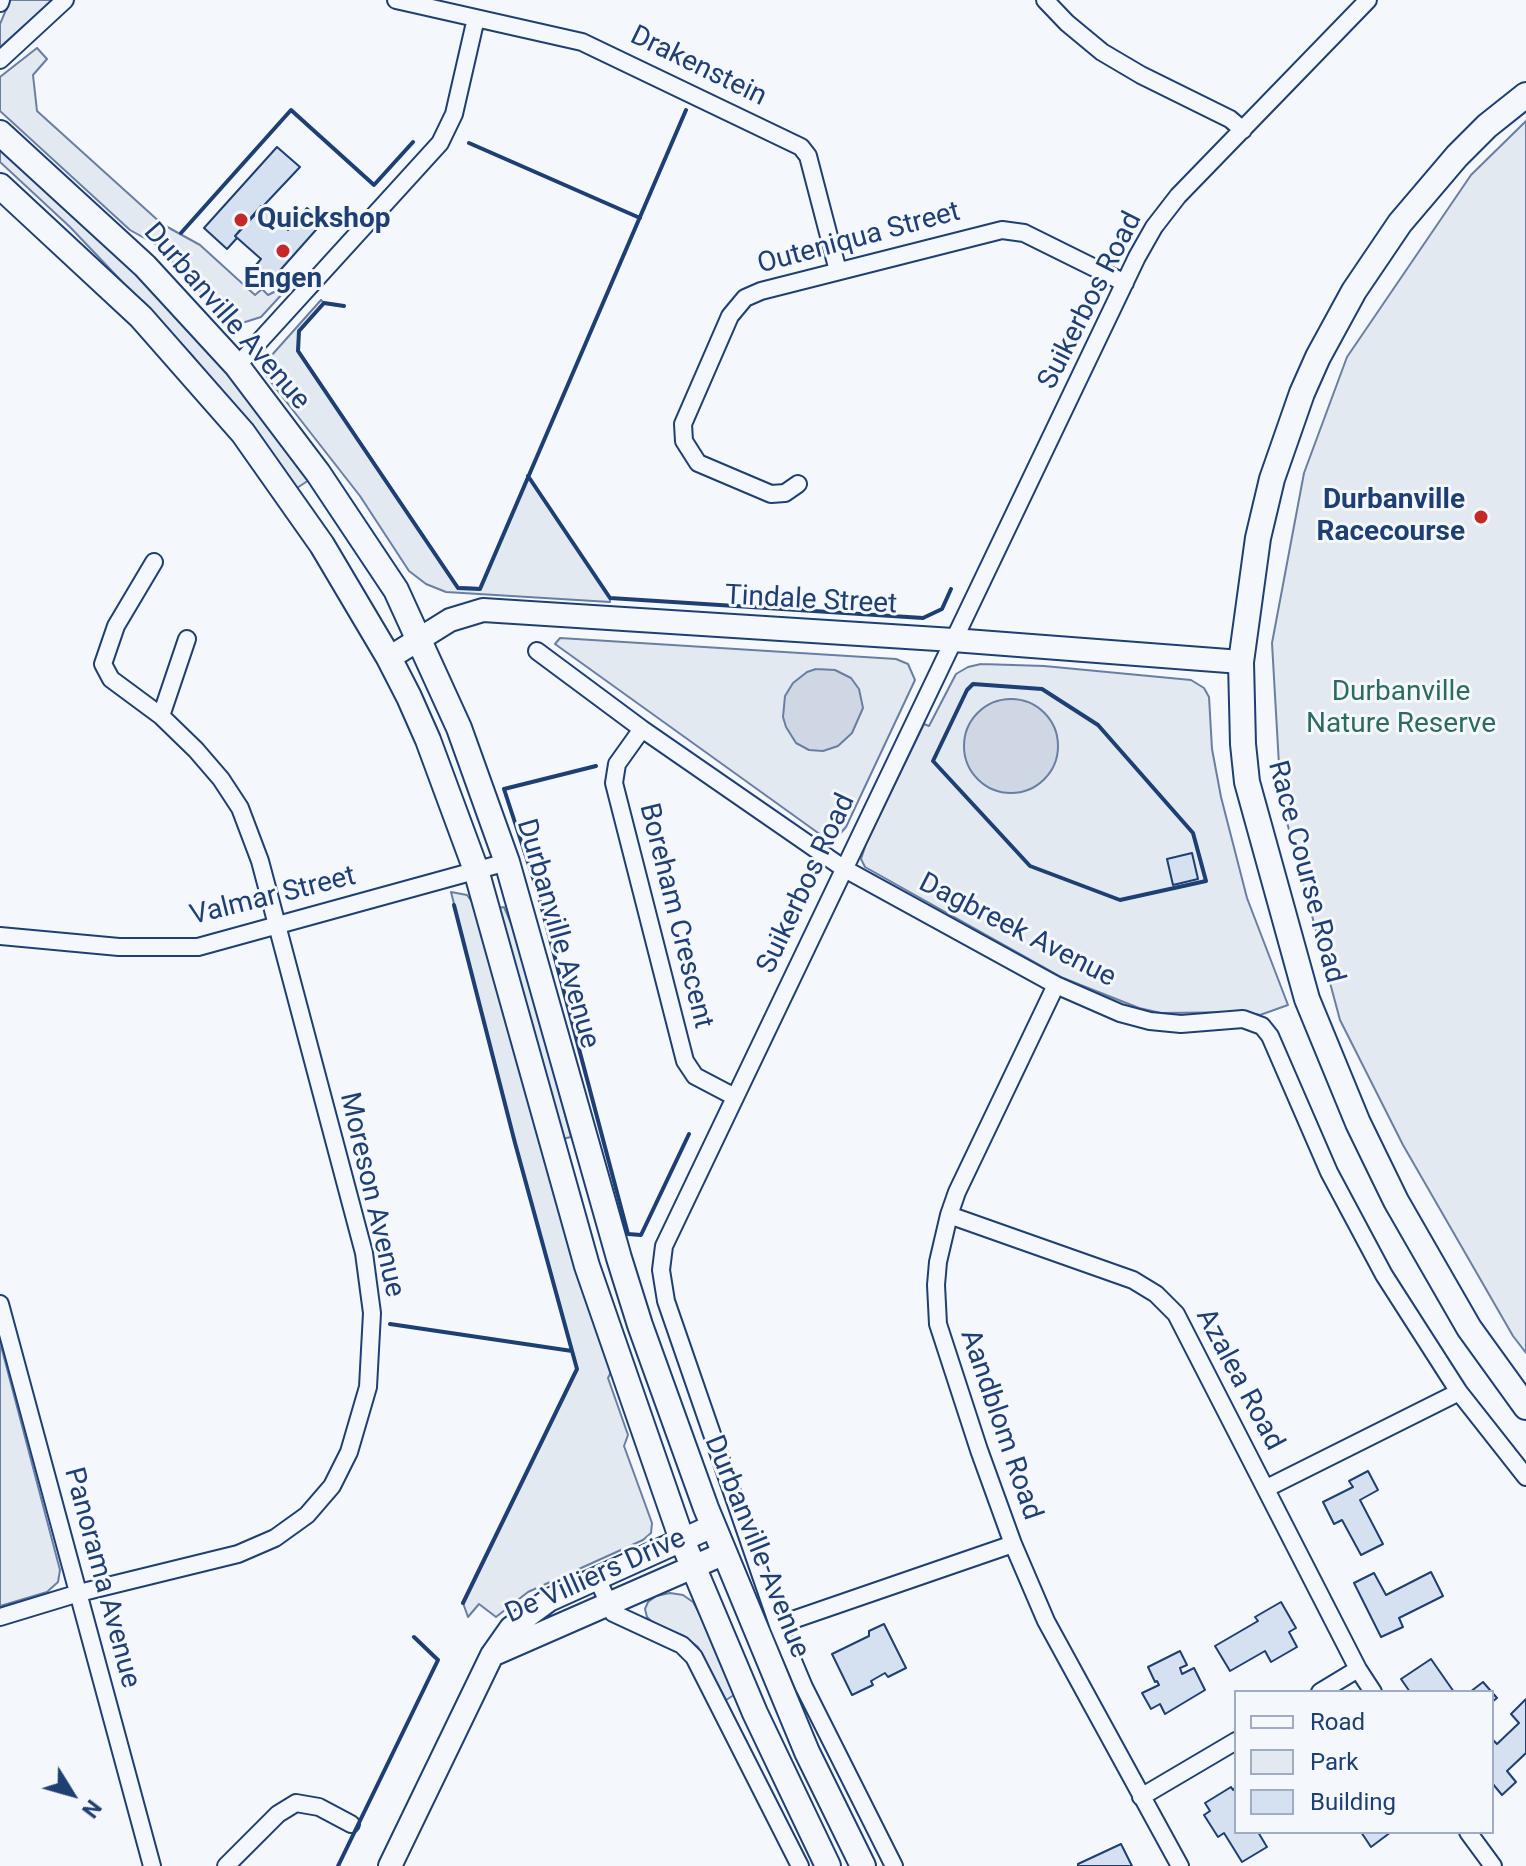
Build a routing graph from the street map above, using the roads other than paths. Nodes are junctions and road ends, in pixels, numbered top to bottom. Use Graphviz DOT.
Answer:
graph roads {
  1 [pos="65,0"];
  2 [pos="396,0"];
  3 [pos="1045,0"];
  4 [pos="1368,0"];
  5 [pos="476,18"];
  6 [pos="0,60"];
  7 [pos="1526,95"];
  8 [pos="1243,130"];
  9 [pos="0,133"];
  10 [pos="0,186"];
  11 [pos="838,271"];
  12 [pos="1125,283"];
  13 [pos="237,366"];
  14 [pos="798,484"];
  15 [pos="154,562"];
  16 [pos="187,639"];
  17 [pos="418,640"];
  18 [pos="953,640"];
  19 [pos="537,651"];
  20 [pos="389,658"];
  21 [pos="1241,662"];
  22 [pos="161,716"];
  23 [pos="642,729"];
  24 [pos="507,862"];
  25 [pos="843,868"];
  26 [pos="476,870"];
  27 [pos="277,926"];
  28 [pos="0,936"];
  29 [pos="1056,985"];
  30 [pos="735,1097"];
  31 [pos="949,1215"];
  32 [pos="0,1304"];
  33 [pos="1459,1392"];
  34 [pos="1526,1407"];
  35 [pos="1526,1477"];
  36 [pos="1267,1488"];
  37 [pos="713,1526"];
  38 [pos="682,1540"];
  39 [pos="1013,1544"];
  40 [pos="725,1553"];
  41 [pos="692,1566"];
  42 [pos="597,1578"];
  43 [pos="79,1593"];
  44 [pos="608,1603"];
  45 [pos="0,1617"];
  46 [pos="778,1625"];
  47 [pos="492,1655"];
  48 [pos="1358,1669"];
  49 [pos="1323,1690"];
  50 [pos="1372,1690"];
  51 [pos="1234,1742"];
  52 [pos="1141,1797"];
  53 [pos="351,1824"];
  54 [pos="1469,1834"];
  55 [pos="152,1866"];
  56 [pos="226,1866"];
  57 [pos="390,1866"];
  58 [pos="800,1866"];
  59 [pos="828,1866"];
  60 [pos="863,1866"];
  61 [pos="894,1866"];
  62 [pos="1180,1866"];
  63 [pos="1493,1866"];
  1 -- 6 [label="street"];
  2 -- 5 [label="street, Drakenstein"];
  3 -- 8 [label="street"];
  4 -- 8 [label="street, Suikerbos Road"];
  5 -- 11 [label="street, Drakenstein"];
  5 -- 13 [label="street"];
  7 -- 21 [label="main road, Race Course Road"];
  8 -- 12 [label="street, Suikerbos Road"];
  9 -- 13 [label="main road, Durbanville Avenue"];
  10 -- 20 [label="main road"];
  11 -- 12 [label="street, Outeniqua Street"];
  11 -- 14 [label="street, Outeniqua Street"];
  12 -- 18 [label="street, Suikerbos Road"];
  13 -- 17 [label="main road, Durbanville Avenue"];
  15 -- 22 [label="street, Moreson Avenue"];
  16 -- 22 [label="street"];
  17 -- 18 [label="main road, Tindale Street"];
  17 -- 20 [label="main road, Tindale Street"];
  17 -- 24 [label="main road, Durbanville Avenue"];
  18 -- 21 [label="main road, Tindale Street"];
  18 -- 25 [label="street, Suikerbos Road"];
  19 -- 23 [label="street, Dagbreek Avenue"];
  20 -- 26 [label="main road"];
  21 -- 34 [label="main road, Race Course Road"];
  22 -- 27 [label="street, Moreson Avenue"];
  23 -- 25 [label="street, Dagbreek Avenue"];
  23 -- 30 [label="street, Boreham Crescent"];
  24 -- 26 [label="street, Valmar Street"];
  24 -- 37 [label="main road, Durbanville Avenue"];
  25 -- 29 [label="street, Dagbreek Avenue"];
  25 -- 30 [label="street, Suikerbos Road"];
  26 -- 27 [label="street, Valmar Street"];
  26 -- 38 [label="main road"];
  27 -- 28 [label="street, Valmar Street"];
  27 -- 43 [label="street, Moreson Avenue"];
  29 -- 31 [label="street, Aandblom Road"];
  29 -- 33 [label="street, Dagbreek Avenue"];
  30 -- 46 [label="street, Suikerbos Road"];
  31 -- 36 [label="street, Azalea Road"];
  31 -- 39 [label="street, Aandblom Road"];
  32 -- 43 [label="street, Panorama Avenue"];
  33 -- 35 [label="street, Dagbreek Avenue"];
  33 -- 36 [label="street"];
  36 -- 48 [label="street, Azalea Road"];
  37 -- 38 [label="main road, De Villiers Drive"];
  37 -- 40 [label="main road, Durbanville Avenue"];
  38 -- 41 [label="main road"];
  38 -- 42 [label="main road, De Villiers Drive"];
  39 -- 46 [label="street"];
  39 -- 52 [label="street, Aandblom Road"];
  40 -- 41 [label="main road, De Villiers Drive"];
  40 -- 60 [label="main road, Durbanville Avenue"];
  41 -- 44 [label="main road, De Villiers Drive"];
  41 -- 59 [label="main road"];
  42 -- 44 [label="street"];
  42 -- 47 [label="main road, De Villiers Drive"];
  43 -- 45 [label="street, Moreson Avenue"];
  43 -- 55 [label="street, Panorama Avenue"];
  44 -- 47 [label="main road, De Villiers Drive"];
  44 -- 58 [label="street"];
  46 -- 61 [label="street, Suikerbos Road"];
  47 -- 57 [label="main road, De Villiers Drive"];
  48 -- 49 [label="street"];
  48 -- 50 [label="street, Azalea Road"];
  51 -- 52 [label="street"];
  52 -- 62 [label="street, Aandblom Road"];
  53 -- 56 [label="street"];
  54 -- 63 [label="street"];
}
